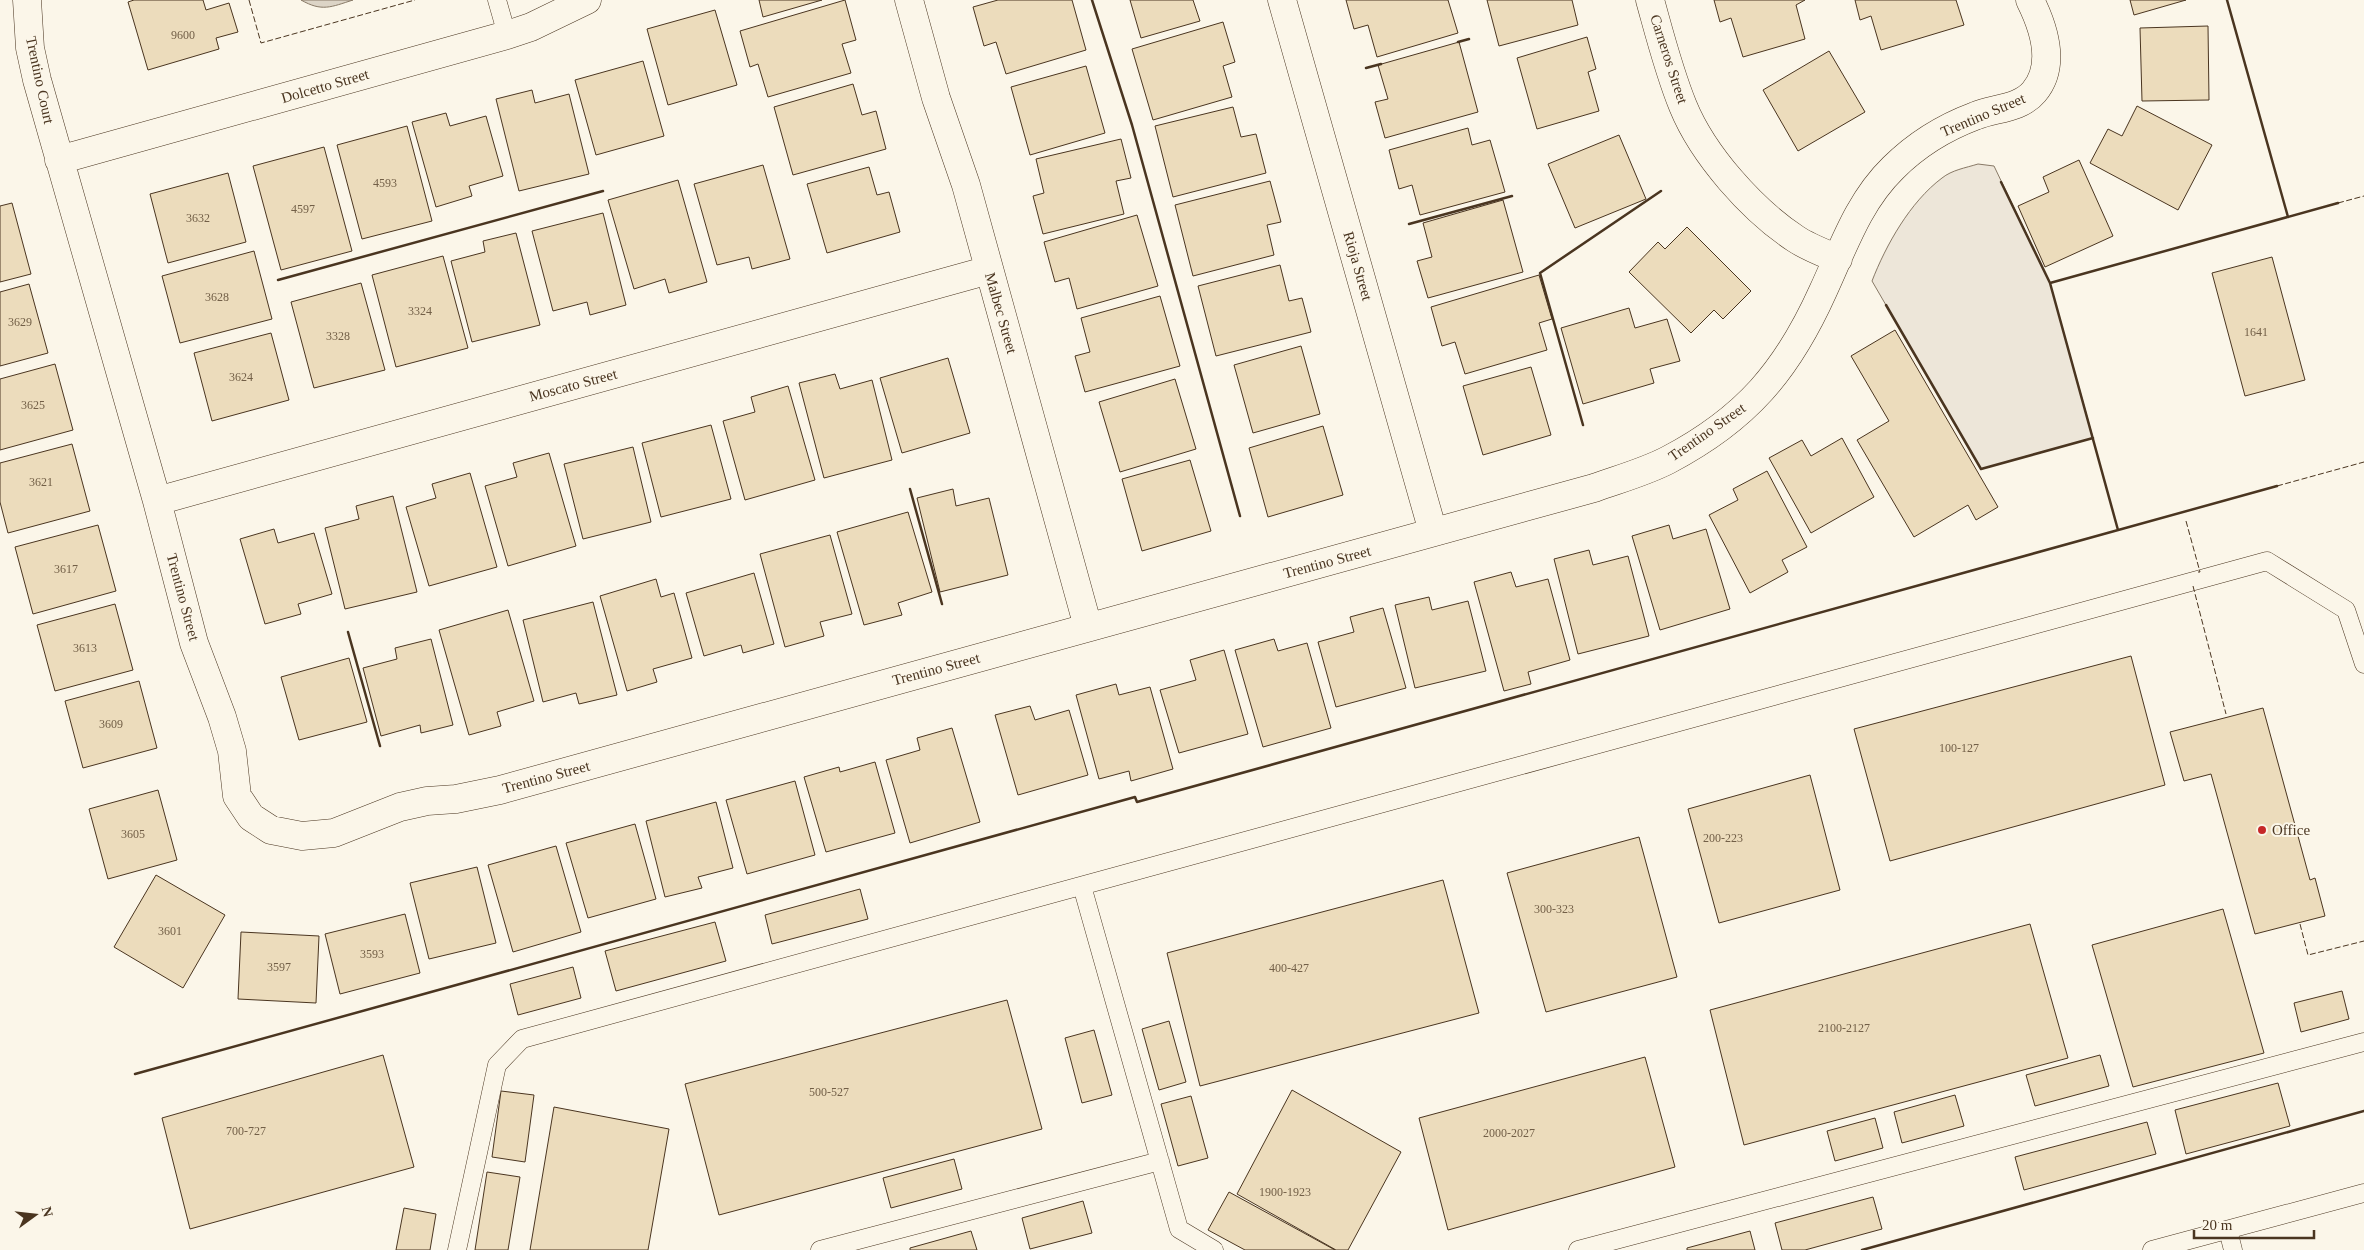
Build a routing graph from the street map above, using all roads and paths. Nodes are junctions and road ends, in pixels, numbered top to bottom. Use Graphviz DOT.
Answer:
graph roads {
  1 [pos="27,0"];
  2 [pos="497,0"];
  3 [pos="587,0"];
  4 [pos="909,0"];
  5 [pos="1282,0"];
  6 [pos="1650,0"];
  7 [pos="2030,0"];
  8 [pos="507,35"];
  9 [pos="59,160"];
  10 [pos="1838,259"];
  11 [pos="989,270"];
  12 [pos="157,501"];
  13 [pos="1433,532"];
  14 [pos="1088,627"];
  15 [pos="2364,664"];
  16 [pos="1082,886"];
  17 [pos="2364,1042"];
  18 [pos="1160,1161"];
  19 [pos="2364,1193"];
  20 [pos="2228,1230"];
  21 [pos="457,1250"];
  22 [pos="820,1250"];
  23 [pos="1214,1250"];
  24 [pos="1578,1250"];
  25 [pos="2152,1250"];
  26 [pos="2233,1250"];
  1 -- 9 [label="street, Trentino Court"];
  2 -- 8 [label="lane"];
  3 -- 8 [label="street, Dolcetto Street"];
  4 -- 11 [label="street, Malbec Street"];
  5 -- 13 [label="street, Rioja Street"];
  6 -- 10 [label="street, Carneros Street"];
  7 -- 10 [label="street, Trentino Street"];
  8 -- 9 [label="street, Dolcetto Street"];
  9 -- 12 [label="street, Trentino Street"];
  10 -- 13 [label="street, Trentino Street"];
  11 -- 12 [label="street, Moscato Street"];
  11 -- 14 [label="street, Malbec Street"];
  12 -- 14 [label="street, Trentino Street"];
  13 -- 14 [label="street, Trentino Street"];
  15 -- 16 [label="lane"];
  16 -- 18 [label="lane"];
  16 -- 21 [label="lane"];
  17 -- 24 [label="lane"];
  18 -- 22 [label="lane"];
  18 -- 23 [label="lane"];
  19 -- 20 [label="lane"];
  20 -- 25 [label="lane"];
  20 -- 26 [label="lane"];
}
